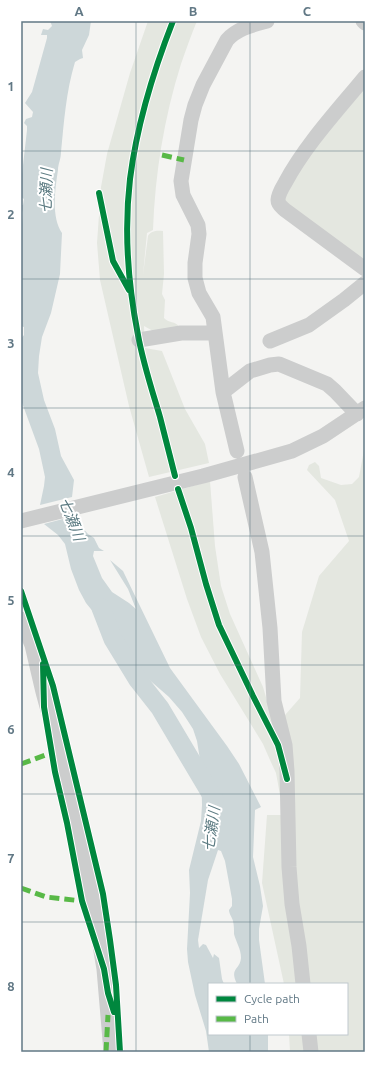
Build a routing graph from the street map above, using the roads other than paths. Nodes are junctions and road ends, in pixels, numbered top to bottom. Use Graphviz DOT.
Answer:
graph roads {
  1 [pos="267,21"];
  2 [pos="365,77"];
  3 [pos="365,269"];
  4 [pos="365,283"];
  5 [pos="215,332"];
  6 [pos="139,340"];
  7 [pos="270,341"];
  8 [pos="223,392"];
  9 [pos="361,411"];
  10 [pos="238,451"];
  11 [pos="245,477"];
  12 [pos="21,521"];
  13 [pos="21,620"];
  14 [pos="303,983"];
  15 [pos="309,1035"];
  16 [pos="111,1052"];
  17 [pos="311,1052"];
  1 -- 5 [label="street"];
  2 -- 3 [label="street"];
  4 -- 7 [label="street"];
  5 -- 6 [label="street"];
  5 -- 8 [label="street"];
  8 -- 9 [label="street"];
  8 -- 10 [label="street"];
  9 -- 12 [label="street"];
  11 -- 14 [label="street"];
  13 -- 16 [label="street"];
  15 -- 17 [label="street"];
}
